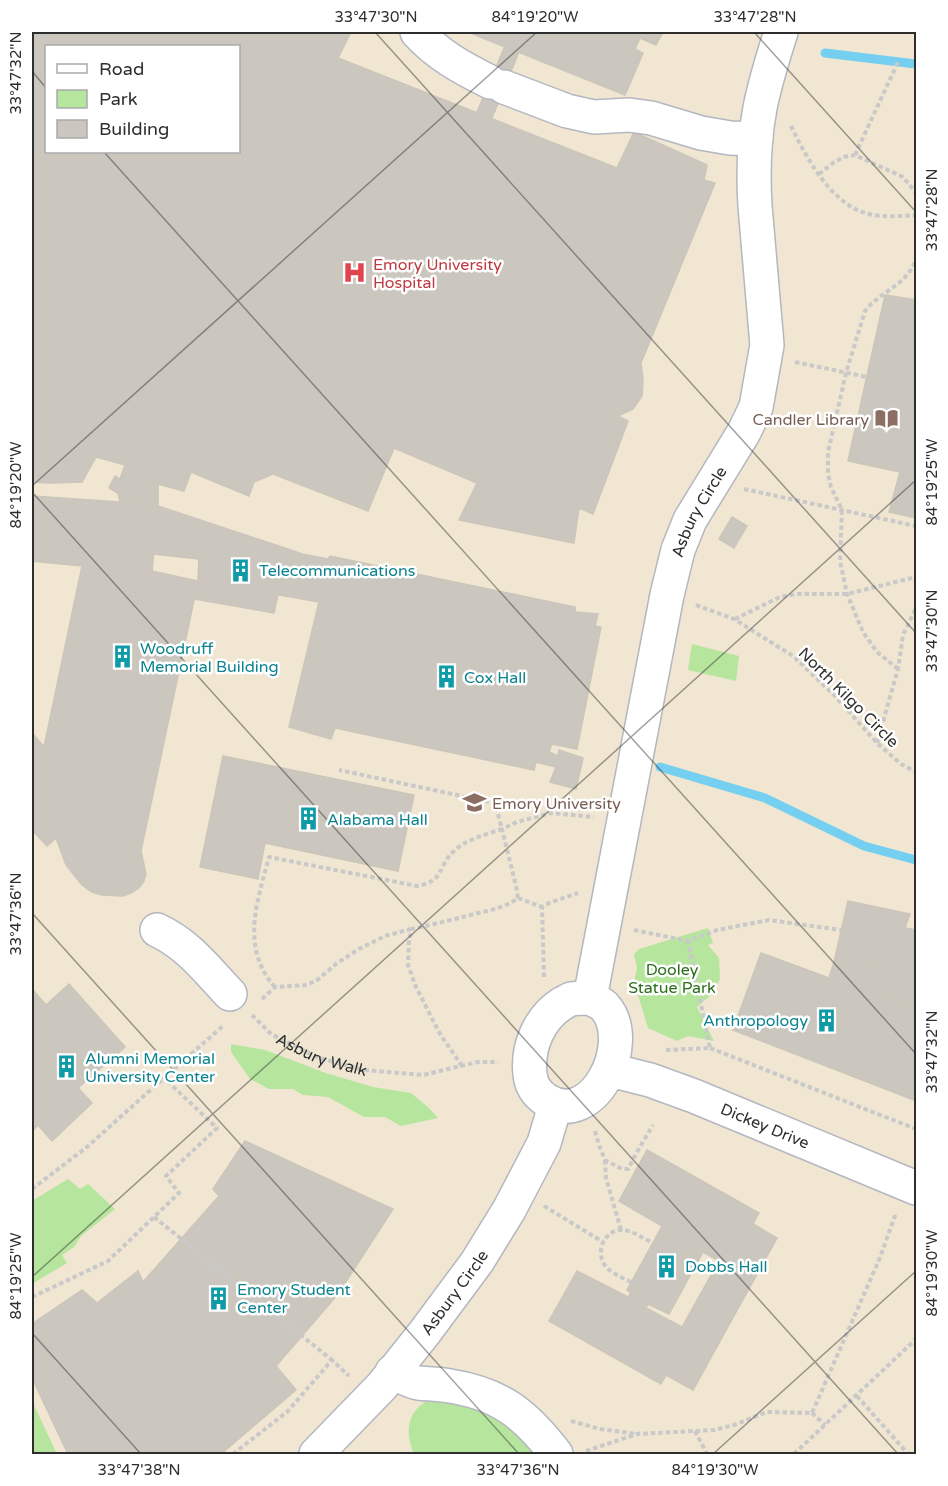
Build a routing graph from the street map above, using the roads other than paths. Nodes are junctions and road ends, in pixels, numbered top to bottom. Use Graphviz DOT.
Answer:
graph roads {
  1 [pos="417,32"];
  2 [pos="781,32"];
  3 [pos="756,139"];
  4 [pos="157,930"];
  5 [pos="590,998"];
  6 [pos="235,1009"];
  7 [pos="610,1070"];
  8 [pos="555,1106"];
  9 [pos="916,1188"];
  10 [pos="392,1372"];
  11 [pos="570,1453"];
  12 [pos="316,1455"];
  1 -- 3 [label="street"];
  2 -- 3 [label="street, Asbury Circle"];
  3 -- 5 [label="street, Asbury Circle"];
  4 -- 6 [label="street"];
  5 -- 7 [label="street"];
  5 -- 8 [label="street"];
  7 -- 8 [label="street"];
  7 -- 9 [label="street, Dickey Drive"];
  8 -- 10 [label="street, Asbury Circle"];
  10 -- 11 [label="street"];
  10 -- 12 [label="street, Asbury Circle"];
}
